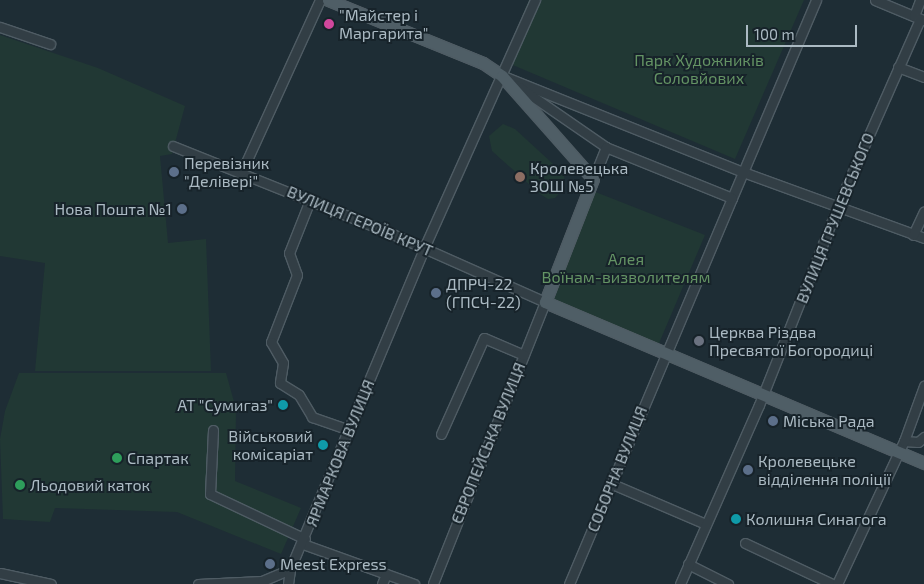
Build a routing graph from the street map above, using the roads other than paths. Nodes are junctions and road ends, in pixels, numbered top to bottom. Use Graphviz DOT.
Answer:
graph roads {
  1 [pos="320,0"];
  2 [pos="328,0"];
  3 [pos="534,0"];
  4 [pos="816,0"];
  5 [pos="875,0"];
  6 [pos="920,0"];
  7 [pos="919,18"];
  8 [pos="0,27"];
  9 [pos="50,44"];
  10 [pos="898,67"];
  11 [pos="502,76"];
  12 [pos="924,78"];
  13 [pos="173,146"];
  14 [pos="606,147"];
  15 [pos="242,171"];
  16 [pos="743,172"];
  17 [pos="593,179"];
  18 [pos="732,198"];
  19 [pos="310,200"];
  20 [pos="838,205"];
  21 [pos="924,211"];
  22 [pos="913,235"];
  23 [pos="924,238"];
  24 [pos="424,248"];
  25 [pos="545,302"];
  26 [pos="664,354"];
  27 [pos="524,355"];
  28 [pos="924,386"];
  29 [pos="763,396"];
  30 [pos="213,430"];
  31 [pos="350,430"];
  32 [pos="440,434"];
  33 [pos="924,437"];
  34 [pos="904,441"];
  35 [pos="899,452"];
  36 [pos="924,463"];
  37 [pos="612,484"];
  38 [pos="706,524"];
  39 [pos="304,542"];
  40 [pos="745,543"];
  41 [pos="688,564"];
  42 [pos="290,569"];
  43 [pos="0,573"];
  44 [pos="386,574"];
  45 [pos="51,584"];
  46 [pos="198,584"];
  47 [pos="288,584"];
  48 [pos="382,584"];
  49 [pos="414,584"];
  50 [pos="433,584"];
  51 [pos="569,584"];
  52 [pos="680,584"];
  53 [pos="728,584"];
  54 [pos="832,584"];
  55 [pos="837,584"];
  1 -- 15 [label="street"];
  2 -- 11 [label="main road"];
  3 -- 11 [label="street, ЯРМАРКОВА ВУЛИЦЯ"];
  4 -- 16 [label="street, СОБОРНА ВУЛИЦЯ"];
  5 -- 7 [label="street"];
  6 -- 7 [label="street, ВУЛИЦЯ ГРУШЕВСЬКОГО"];
  7 -- 10 [label="street, ВУЛИЦЯ ГРУШЕВСЬКОГО"];
  8 -- 9 [label="street"];
  10 -- 12 [label="street"];
  10 -- 20 [label="street, ВУЛИЦЯ ГРУШЕВСЬКОГО"];
  11 -- 14 [label="street"];
  11 -- 16 [label="street"];
  11 -- 17 [label="main road"];
  11 -- 24 [label="street, ЯРМАРКОВА ВУЛИЦЯ"];
  13 -- 15 [label="street, ВУЛИЦЯ ГЕРОЇВ КРУТ"];
  14 -- 17 [label="street"];
  14 -- 18 [label="street"];
  15 -- 19 [label="street, ВУЛИЦЯ ГЕРОЇВ КРУТ"];
  16 -- 18 [label="street, СОБОРНА ВУЛИЦЯ"];
  16 -- 20 [label="street"];
  17 -- 25 [label="main road"];
  18 -- 26 [label="street, СОБОРНА ВУЛИЦЯ"];
  19 -- 24 [label="street, ВУЛИЦЯ ГЕРОЇВ КРУТ"];
  19 -- 31 [label="street"];
  20 -- 22 [label="street"];
  20 -- 29 [label="street, ВУЛИЦЯ ГРУШЕВСЬКОГО"];
  21 -- 22 [label="street"];
  22 -- 23 [label="street"];
  24 -- 25 [label="street, ВУЛИЦЯ ГЕРОЇВ КРУТ"];
  24 -- 31 [label="street, ЯРМАРКОВА ВУЛИЦЯ"];
  25 -- 26 [label="main road"];
  25 -- 27 [label="street, ЄВРОПЕЙСЬКА ВУЛИЦЯ"];
  26 -- 29 [label="main road"];
  26 -- 37 [label="street, СОБОРНА ВУЛИЦЯ"];
  27 -- 32 [label="street"];
  27 -- 50 [label="street, ЄВРОПЕЙСЬКА ВУЛИЦЯ"];
  28 -- 34 [label="street"];
  29 -- 35 [label="main road"];
  29 -- 38 [label="street, ВУЛИЦЯ ГРУШЕВСЬКОГО"];
  30 -- 39 [label="street"];
  31 -- 39 [label="street, ЯРМАРКОВА ВУЛИЦЯ"];
  33 -- 34 [label="street"];
  34 -- 35 [label="street"];
  35 -- 36 [label="main road"];
  35 -- 55 [label="street"];
  37 -- 38 [label="street"];
  37 -- 51 [label="street, СОБОРНА ВУЛИЦЯ"];
  38 -- 41 [label="street, ВУЛИЦЯ ГРУШЕВСЬКОГО"];
  39 -- 42 [label="street, ЯРМАРКОВА ВУЛИЦЯ"];
  39 -- 44 [label="street"];
  40 -- 54 [label="street"];
  41 -- 52 [label="street, ВУЛИЦЯ ГРУШЕВСЬКОГО"];
  41 -- 53 [label="street"];
  42 -- 46 [label="street"];
  42 -- 47 [label="street, ЯРМАРКОВА ВУЛИЦЯ"];
  43 -- 45 [label="street"];
  44 -- 48 [label="street"];
  44 -- 49 [label="street"];
}
